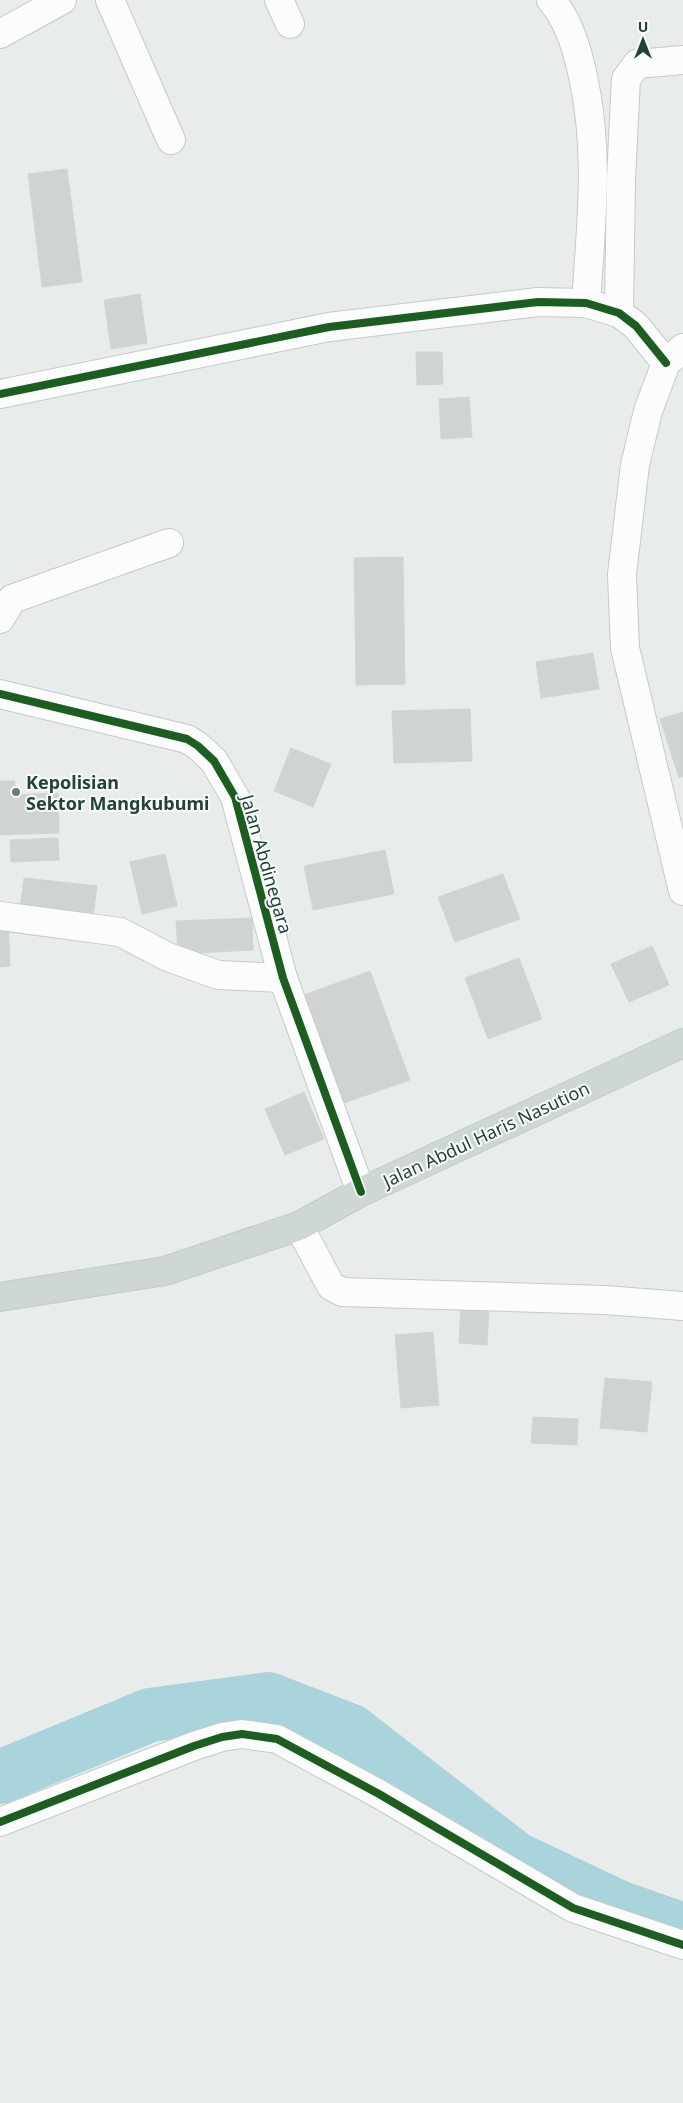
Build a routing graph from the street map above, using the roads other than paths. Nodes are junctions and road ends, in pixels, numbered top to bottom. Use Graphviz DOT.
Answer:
graph roads {
  1 [pos="62,0"];
  2 [pos="110,0"];
  3 [pos="551,0"];
  4 [pos="0,34"];
  5 [pos="683,60"];
  6 [pos="171,140"];
  7 [pos="586,303"];
  8 [pos="619,313"];
  9 [pos="674,355"];
  10 [pos="0,394"];
  11 [pos="169,543"];
  12 [pos="0,619"];
  13 [pos="0,694"];
  14 [pos="683,891"];
  15 [pos="0,916"];
  16 [pos="283,978"];
  17 [pos="683,1043"];
  18 [pos="361,1192"];
  19 [pos="300,1226"];
  20 [pos="0,1297"];
  21 [pos="683,1306"];
  22 [pos="0,1822"];
  23 [pos="683,1945"];
  1 -- 4 [label="street"];
  2 -- 6 [label="street"];
  3 -- 7 [label="street"];
  5 -- 8 [label="street"];
  7 -- 8 [label="street"];
  7 -- 10 [label="street"];
  8 -- 9 [label="street"];
  9 -- 14 [label="street"];
  11 -- 12 [label="street"];
  13 -- 16 [label="street, Jalan Abdinegara"];
  15 -- 16 [label="street"];
  16 -- 18 [label="street, Jalan Abdinegara"];
  17 -- 18 [label="main road, Jalan Abdul Haris Nasution"];
  18 -- 19 [label="main road, Jalan Abdul Haris Nasution"];
  19 -- 20 [label="main road, Jalan Abdul Haris Nasution"];
  19 -- 21 [label="street"];
  22 -- 23 [label="street"];
}
